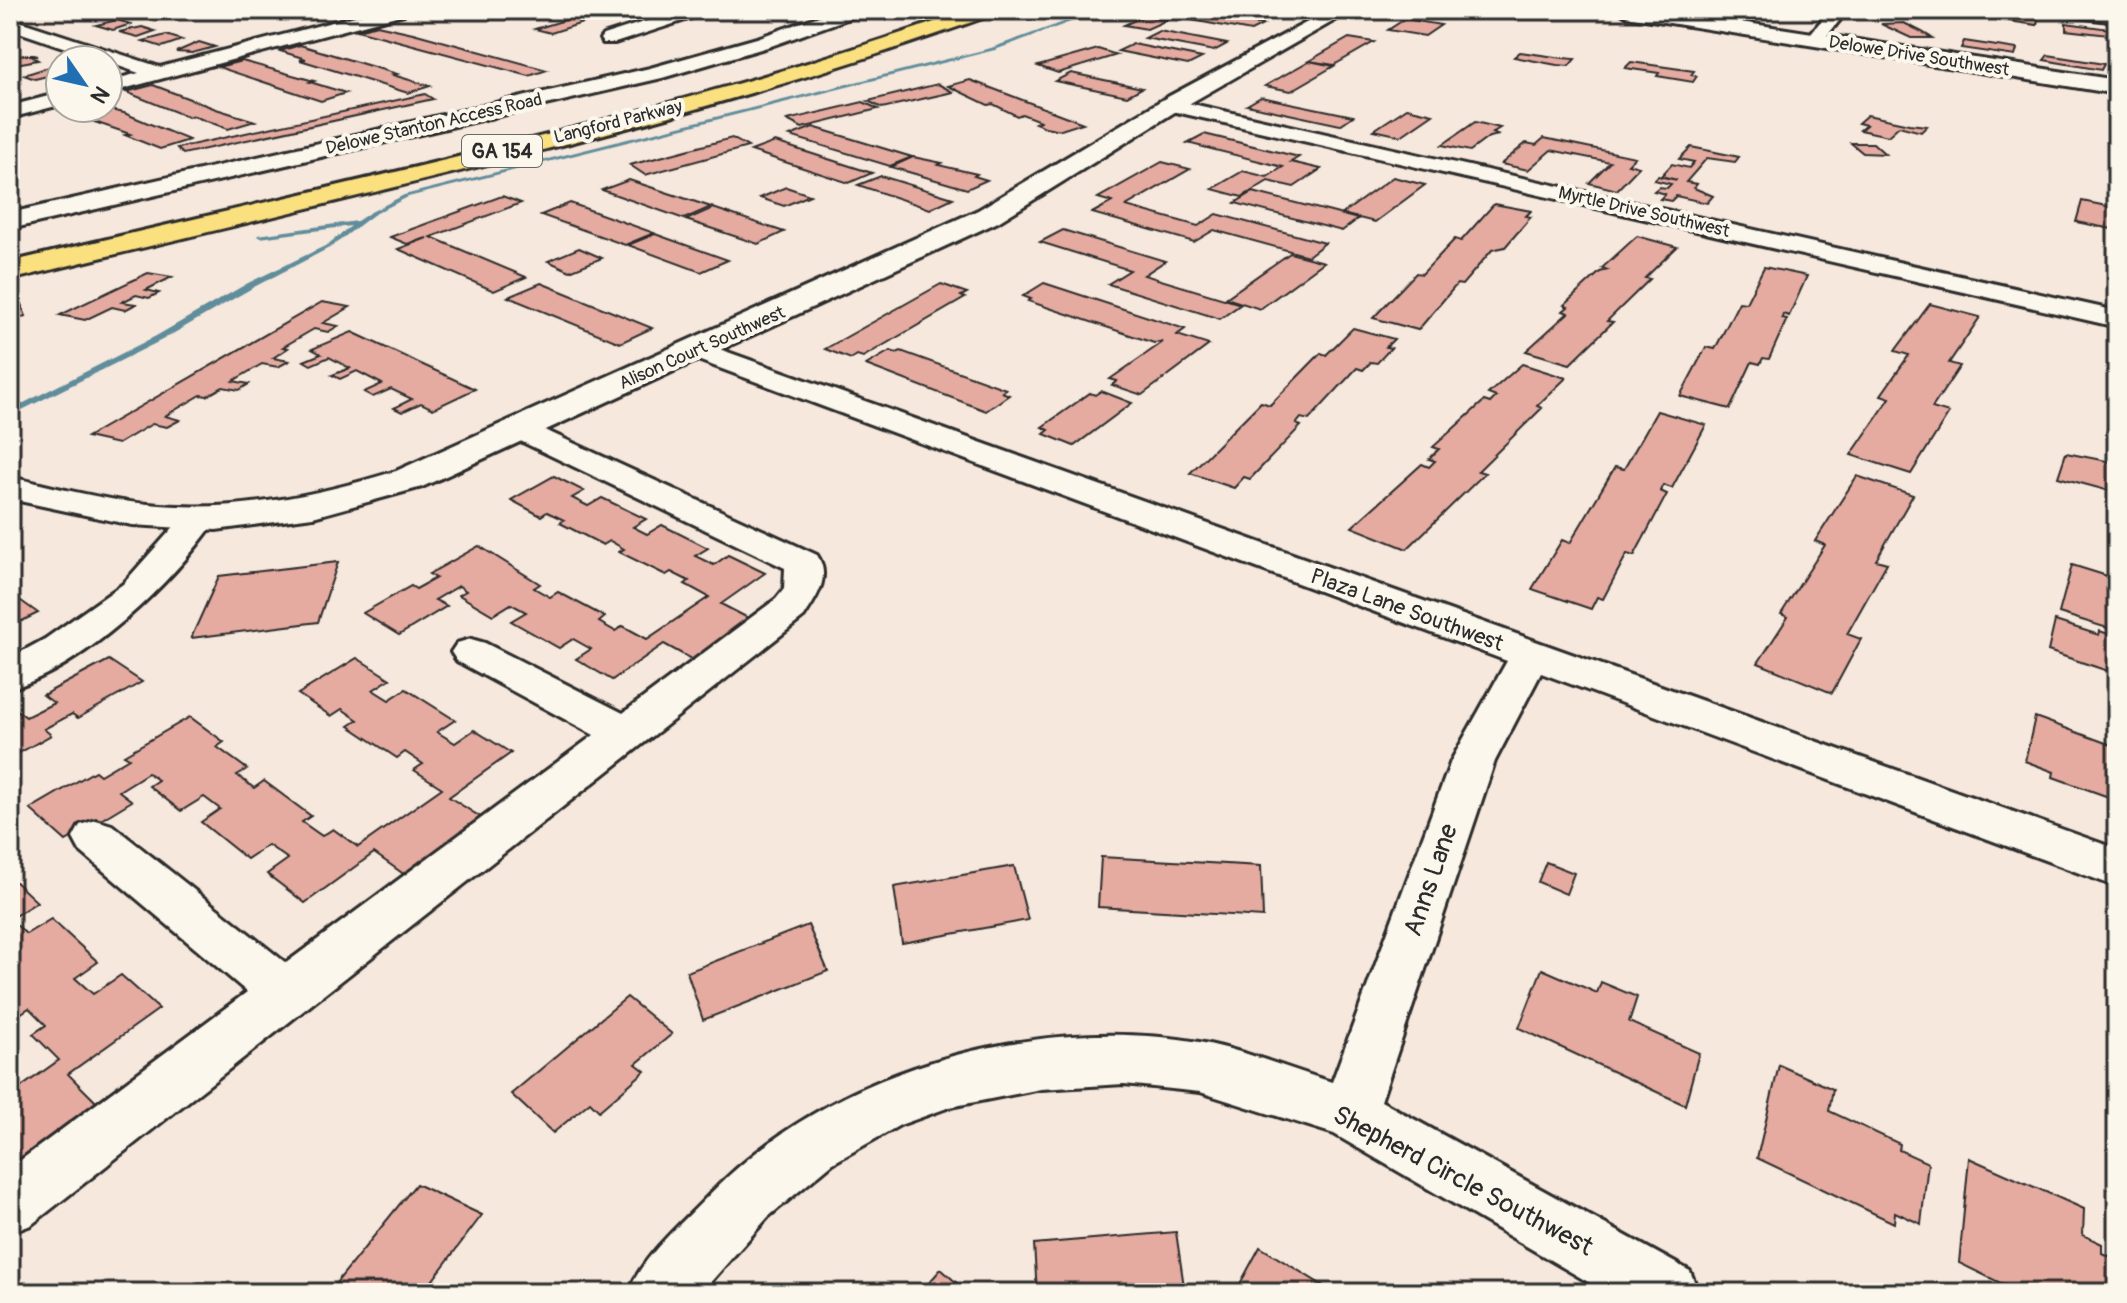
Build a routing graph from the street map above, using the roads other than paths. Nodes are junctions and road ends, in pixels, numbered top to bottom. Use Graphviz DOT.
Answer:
graph roads {
  1 [pos="398,10"];
  2 [pos="698,10"];
  3 [pos="854,10"];
  4 [pos="936,10"];
  5 [pos="987,10"];
  6 [pos="1344,10"];
  7 [pos="1626,10"];
  8 [pos="1839,10"];
  9 [pos="2062,10"];
  10 [pos="2117,17"];
  11 [pos="10,23"];
  12 [pos="609,39"];
  13 [pos="1815,39"];
  14 [pos="158,73"];
  15 [pos="124,83"];
  16 [pos="2117,87"];
  17 [pos="44,103"];
  18 [pos="1170,105"];
  19 [pos="10,112"];
  20 [pos="10,221"];
  21 [pos="10,247"];
  22 [pos="10,271"];
  23 [pos="2117,319"];
  24 [pos="697,350"];
  25 [pos="521,429"];
  26 [pos="10,488"];
  27 [pos="198,520"];
  28 [pos="471,652"];
  29 [pos="1530,655"];
  30 [pos="10,675"];
  31 [pos="626,733"];
  32 [pos="96,838"];
  33 [pos="2117,868"];
  34 [pos="285,993"];
  35 [pos="1349,1113"];
  36 [pos="10,1204"];
  37 [pos="659,1293"];
  38 [pos="1668,1293"];
  1 -- 14 [label="street"];
  2 -- 12 [label="street"];
  3 -- 20 [label="street, Delowe Stanton Access Road"];
  4 -- 21 [label="highway, Langford Parkway / GA 154"];
  5 -- 22 [label="highway, Langford Parkway / GA 154"];
  6 -- 18 [label="street, Alison Court Southwest"];
  7 -- 13 [label="street, Delowe Drive Southwest"];
  8 -- 13 [label="street"];
  9 -- 10 [label="street"];
  11 -- 14 [label="street"];
  13 -- 16 [label="street, Delowe Drive Southwest"];
  14 -- 15 [label="street"];
  17 -- 19 [label="street"];
  18 -- 23 [label="street, Myrtle Drive Southwest"];
  18 -- 24 [label="street, Alison Court Southwest"];
  24 -- 25 [label="street, Alison Court Southwest"];
  24 -- 29 [label="street, Plaza Lane Southwest"];
  25 -- 27 [label="street, Alison Court Southwest"];
  25 -- 31 [label="street"];
  26 -- 27 [label="street, Alison Court Southwest"];
  27 -- 30 [label="street"];
  28 -- 31 [label="street"];
  29 -- 33 [label="street, Plaza Lane Southwest"];
  29 -- 35 [label="street, Anns Lane"];
  31 -- 34 [label="street"];
  32 -- 34 [label="street"];
  34 -- 36 [label="street"];
  35 -- 37 [label="street, Shepherd Circle Southwest"];
  35 -- 38 [label="street, Shepherd Circle Southwest"];
}
